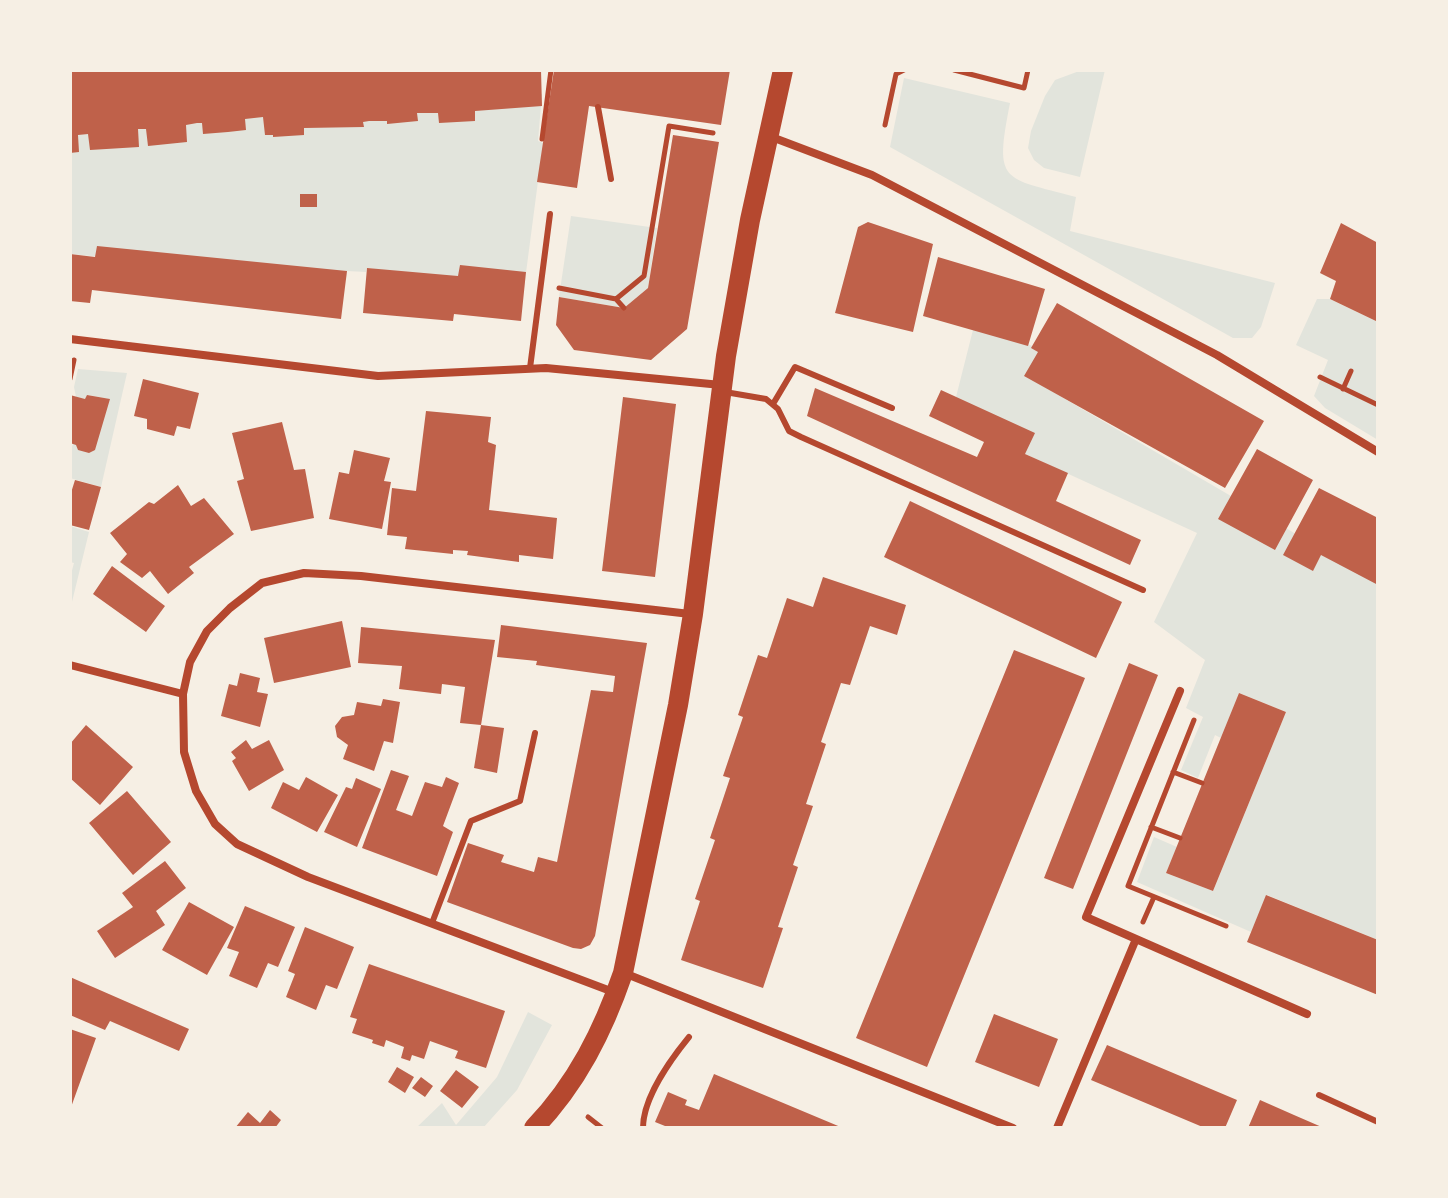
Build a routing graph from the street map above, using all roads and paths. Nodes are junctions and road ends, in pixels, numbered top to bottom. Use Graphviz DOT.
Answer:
graph roads {
  1 [pos="551,70"];
  2 [pos="783,70"];
  3 [pos="904,70"];
  4 [pos="954,70"];
  5 [pos="1028,70"];
  6 [pos="598,107"];
  7 [pos="885,125"];
  8 [pos="713,133"];
  9 [pos="769,136"];
  10 [pos="542,139"];
  11 [pos="611,179"];
  12 [pos="550,214"];
  13 [pos="555,288"];
  14 [pos="616,299"];
  15 [pos="624,308"];
  16 [pos="70,339"];
  17 [pos="530,368"];
  18 [pos="1351,371"];
  19 [pos="1320,377"];
  20 [pos="722,388"];
  21 [pos="1343,389"];
  22 [pos="773,404"];
  23 [pos="1378,405"];
  24 [pos="892,408"];
  25 [pos="1378,452"];
  26 [pos="1143,590"];
  27 [pos="693,614"];
  28 [pos="70,665"];
  29 [pos="1180,691"];
  30 [pos="183,694"];
  31 [pos="1194,720"];
  32 [pos="535,733"];
  33 [pos="1173,772"];
  34 [pos="1202,783"];
  35 [pos="1151,827"];
  36 [pos="1180,838"];
  37 [pos="432,923"];
  38 [pos="1226,926"];
  39 [pos="1136,939"];
  40 [pos="623,973"];
  41 [pos="616,993"];
  42 [pos="1307,1014"];
  43 [pos="689,1037"];
  44 [pos="1319,1095"];
  45 [pos="588,1117"];
  46 [pos="1378,1122"];
  47 [pos="534,1128"];
  48 [pos="602,1128"];
  49 [pos="643,1128"];
  50 [pos="1013,1128"];
  51 [pos="1057,1128"];
  1 -- 10 [label="path"];
  2 -- 9 [label="main road"];
  3 -- 7 [label="path"];
  4 -- 5 [label="path"];
  6 -- 11 [label="lane"];
  8 -- 14 [label="path"];
  9 -- 20 [label="main road"];
  9 -- 25 [label="street"];
  12 -- 17 [label="lane"];
  13 -- 14 [label="path"];
  14 -- 15 [label="path"];
  16 -- 17 [label="street"];
  17 -- 20 [label="street"];
  18 -- 21 [label="path"];
  19 -- 21 [label="path"];
  20 -- 22 [label="lane"];
  20 -- 27 [label="main road"];
  21 -- 23 [label="path"];
  22 -- 24 [label="lane"];
  22 -- 26 [label="lane"];
  27 -- 30 [label="street"];
  27 -- 40 [label="main road"];
  28 -- 30 [label="street"];
  29 -- 39 [label="street"];
  30 -- 37 [label="street"];
  31 -- 33 [label="path"];
  32 -- 37 [label="lane"];
  33 -- 34 [label="path"];
  33 -- 35 [label="path"];
  35 -- 36 [label="path"];
  35 -- 38 [label="path"];
  37 -- 41 [label="street"];
  39 -- 42 [label="street"];
  39 -- 51 [label="street"];
  40 -- 41 [label="main road"];
  40 -- 50 [label="street"];
  41 -- 47 [label="main road"];
  43 -- 49 [label="lane"];
  44 -- 46 [label="lane"];
  45 -- 48 [label="path"];
}
